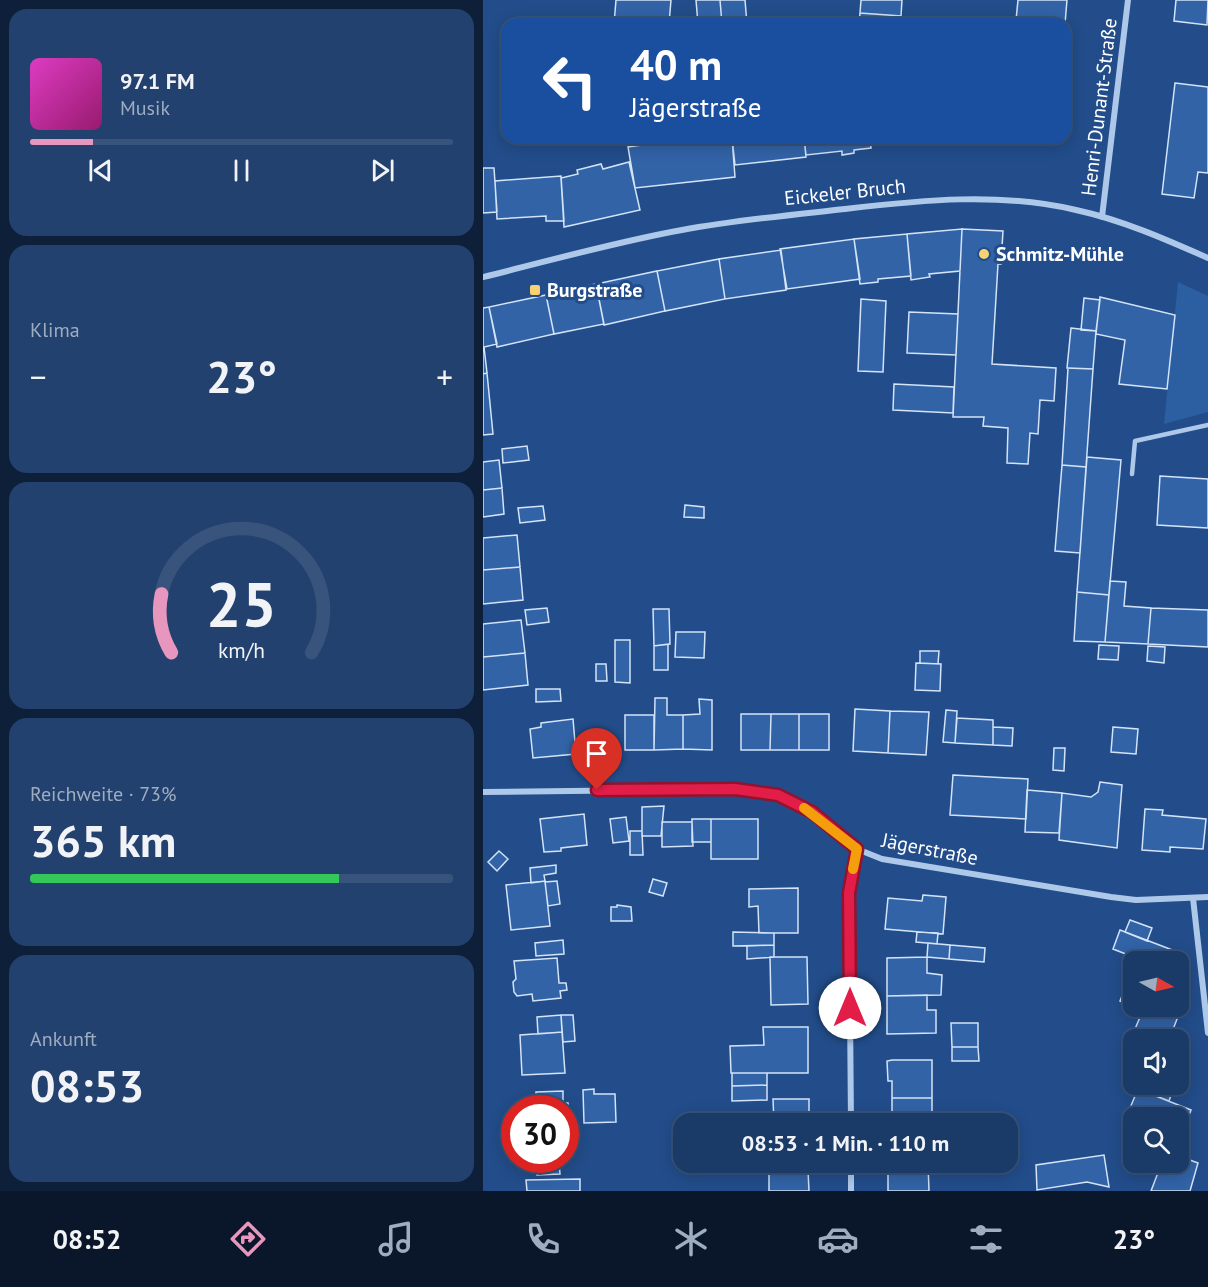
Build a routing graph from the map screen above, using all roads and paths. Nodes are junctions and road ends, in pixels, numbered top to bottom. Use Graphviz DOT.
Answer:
graph roads {
  1 [pos="1128,0"];
  2 [pos="1102,217"];
  3 [pos="1208,258"];
  4 [pos="483,277"];
  5 [pos="1208,425"];
  6 [pos="1132,474"];
  7 [pos="483,792"];
  8 [pos="857,849"];
  9 [pos="1208,897"];
  10 [pos="1194,898"];
  11 [pos="1208,1033"];
  12 [pos="851,1113"];
  13 [pos="851,1173"];
  14 [pos="851,1191"];
  1 -- 2 [label="street, Henri-Dunant-Straße"];
  2 -- 3 [label="street, Eickeler Bruch"];
  2 -- 4 [label="street, Eickeler Bruch"];
  5 -- 6 [label="lane"];
  7 -- 8 [label="street, Jägerstraße"];
  8 -- 10 [label="street, Jägerstraße"];
  8 -- 12 [label="street"];
  9 -- 10 [label="street, Jägerstraße"];
  10 -- 11 [label="street"];
  13 -- 14 [label="street"];
}
